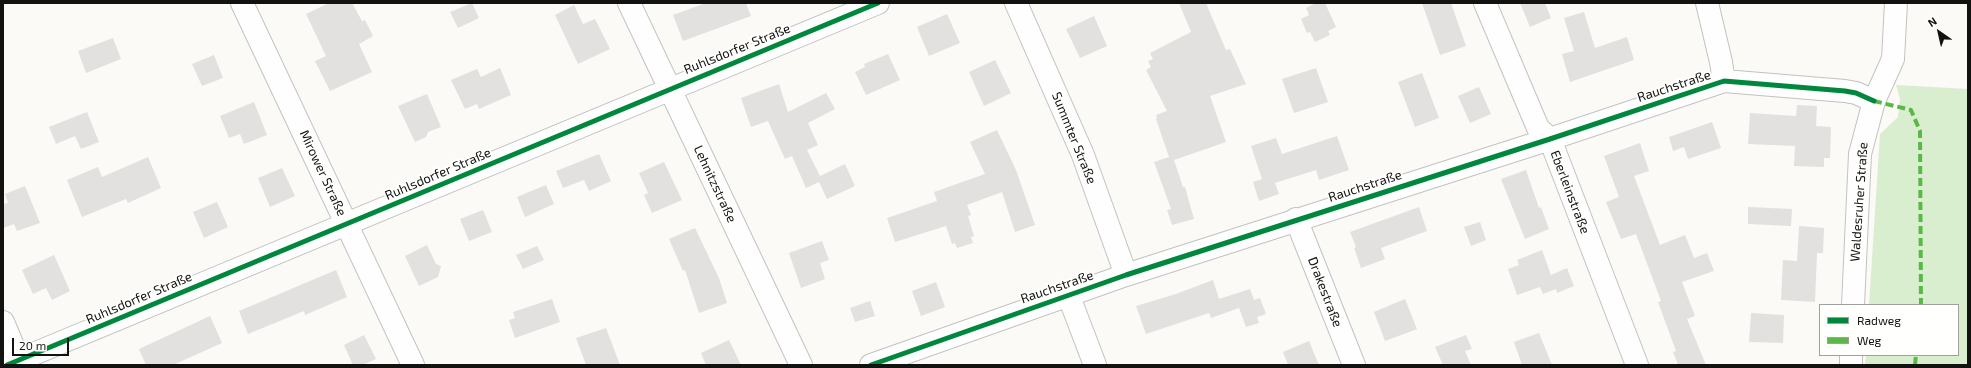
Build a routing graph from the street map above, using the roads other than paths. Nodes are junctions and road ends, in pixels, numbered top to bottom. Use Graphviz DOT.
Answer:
graph roads {
  1 [pos="242,3"];
  2 [pos="629,3"];
  3 [pos="878,3"];
  4 [pos="1016,3"];
  5 [pos="1485,3"];
  6 [pos="1707,3"];
  7 [pos="1896,3"];
  8 [pos="1724,81"];
  9 [pos="670,89"];
  10 [pos="1874,101"];
  11 [pos="1550,139"];
  12 [pos="1296,219"];
  13 [pos="347,223"];
  14 [pos="1126,274"];
  15 [pos="1068,294"];
  16 [pos="1853,304"];
  17 [pos="3,322"];
  18 [pos="15,363"];
  19 [pos="413,365"];
  20 [pos="800,365"];
  21 [pos="871,365"];
  22 [pos="1095,365"];
  23 [pos="1354,365"];
  24 [pos="1637,365"];
  1 -- 13 [label="street, Mirower Straße"];
  2 -- 9 [label="street, Lehnitzstraße"];
  3 -- 9 [label="street, Ruhlsdorfer Straße"];
  4 -- 14 [label="street, Summter Straße"];
  5 -- 11 [label="street, Eberleinstraße"];
  6 -- 8 [label="street, Rauchstraße"];
  7 -- 10 [label="street, Waldesruher Straße"];
  8 -- 10 [label="street, Rauchstraße"];
  8 -- 11 [label="street, Rauchstraße"];
  9 -- 13 [label="street, Ruhlsdorfer Straße"];
  9 -- 20 [label="street, Lehnitzstraße"];
  10 -- 16 [label="street, Waldesruher Straße"];
  11 -- 12 [label="street, Rauchstraße"];
  11 -- 24 [label="street, Eberleinstraße"];
  12 -- 14 [label="street, Rauchstraße"];
  12 -- 23 [label="street, Drakestraße"];
  13 -- 18 [label="street, Ruhlsdorfer Straße"];
  13 -- 19 [label="street, Mirower Straße"];
  14 -- 15 [label="street, Rauchstraße"];
  15 -- 21 [label="street, Rauchstraße"];
  15 -- 22 [label="street"];
  17 -- 18 [label="street"];
}
